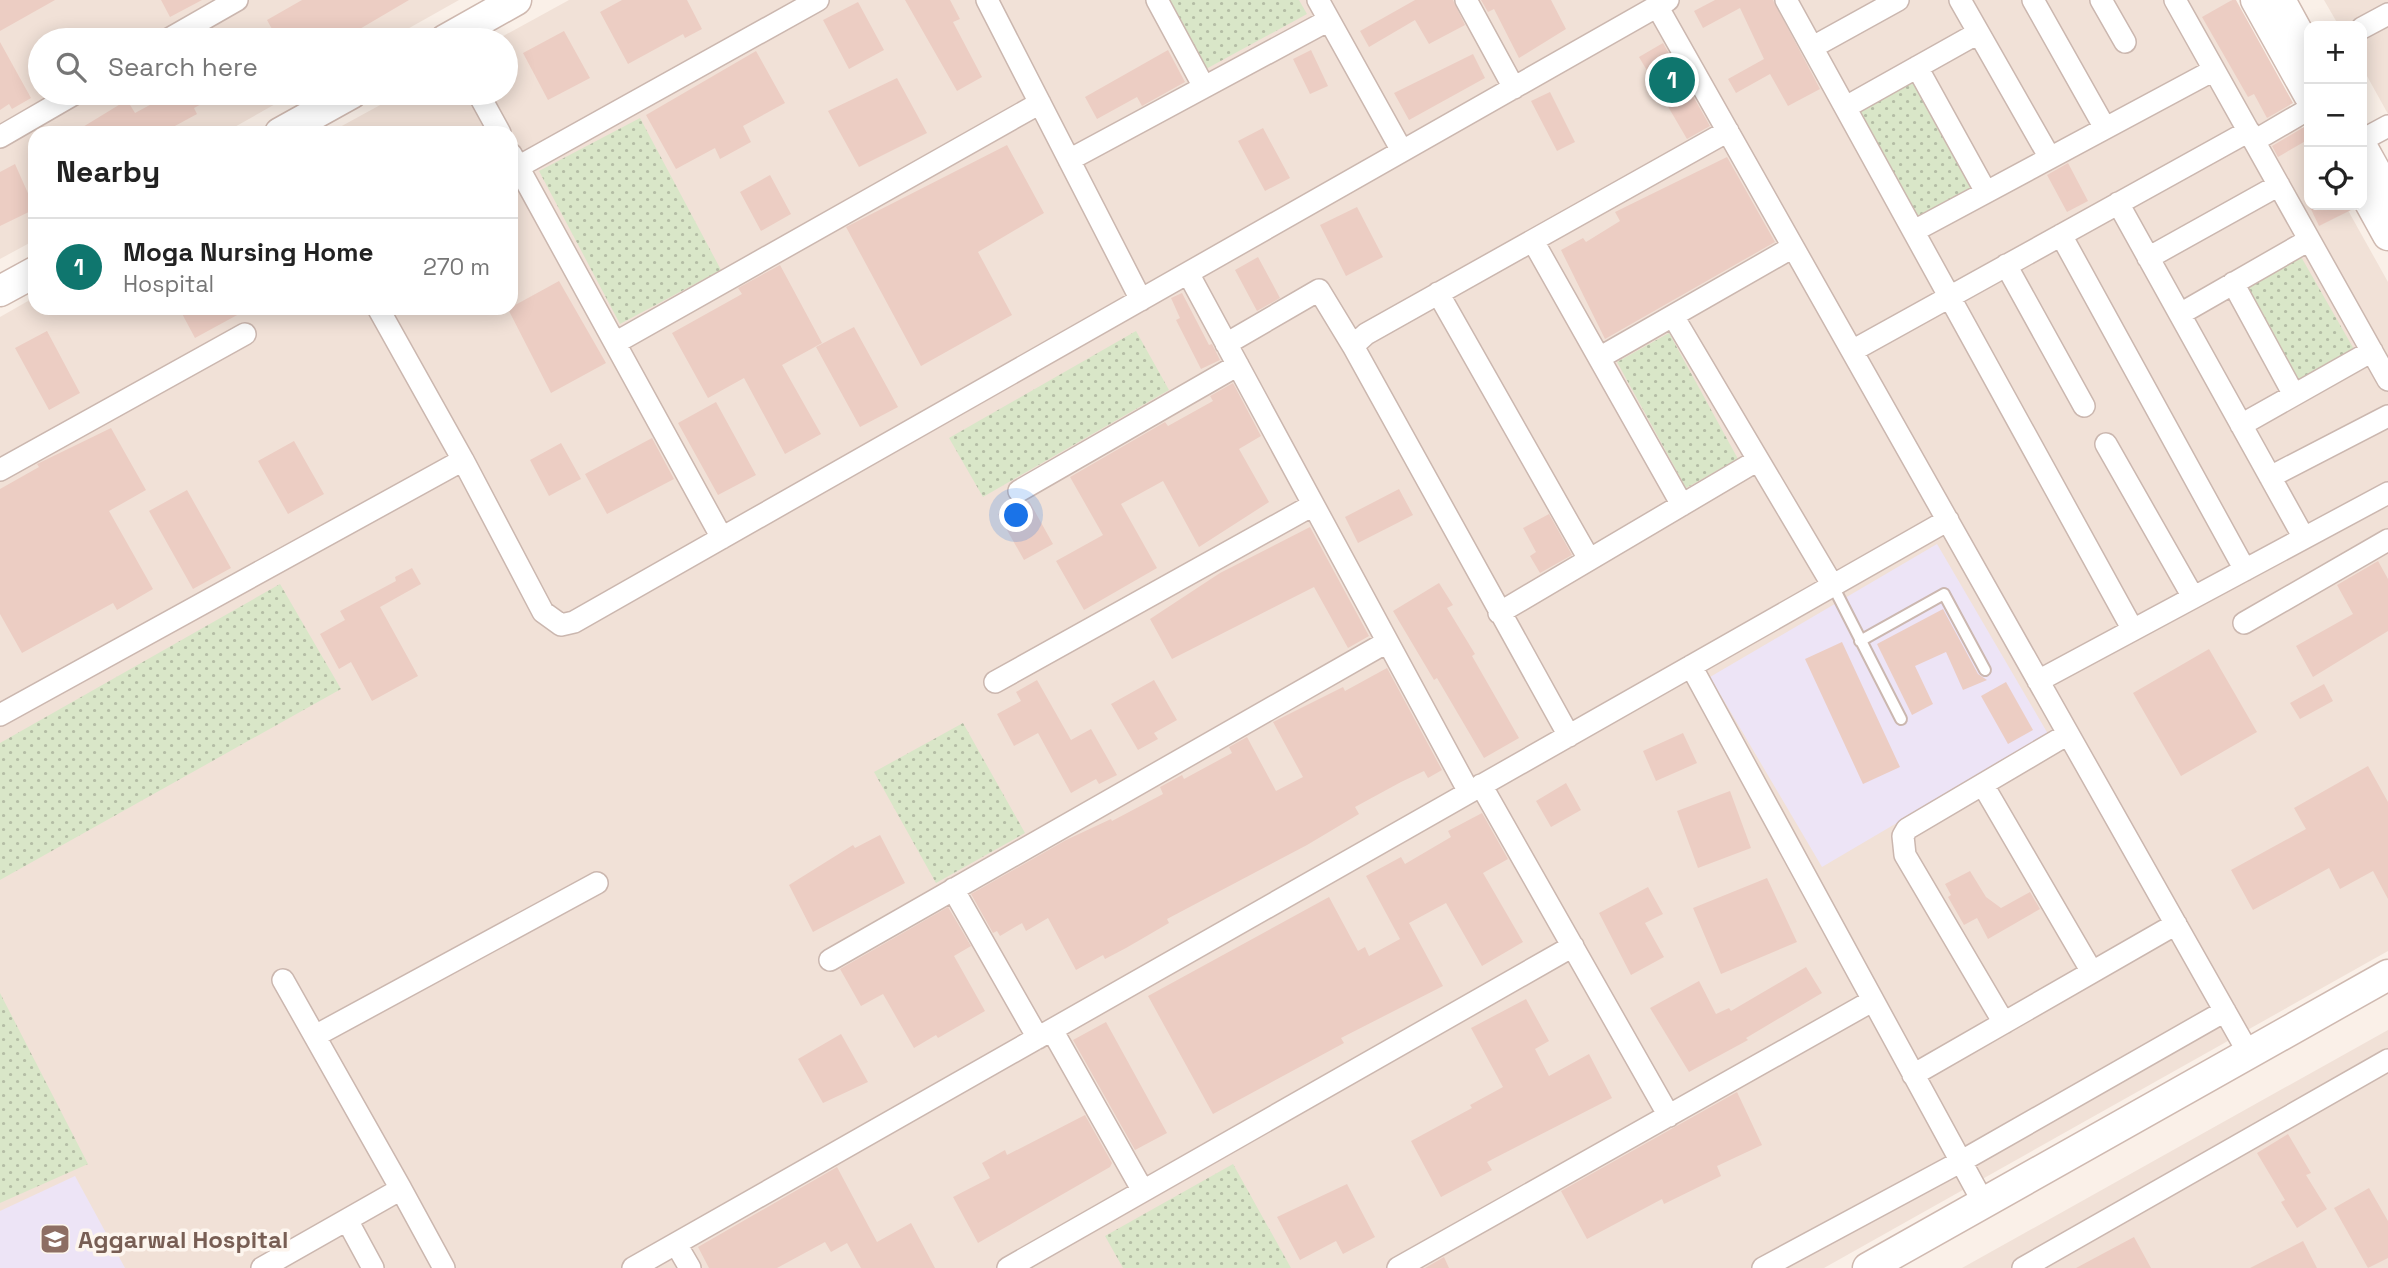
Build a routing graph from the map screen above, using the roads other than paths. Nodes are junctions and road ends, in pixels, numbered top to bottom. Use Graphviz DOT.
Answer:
graph roads {
  1 [pos="237,0"];
  2 [pos="516,0"];
  3 [pos="818,0"];
  4 [pos="987,0"];
  5 [pos="1157,0"];
  6 [pos="1318,0"];
  7 [pos="1466,0"];
  8 [pos="1786,0"];
  9 [pos="1898,0"];
  10 [pos="1960,0"];
  11 [pos="2033,0"];
  12 [pos="2101,0"];
  13 [pos="2175,0"];
  14 [pos="2256,0"];
  15 [pos="2280,0"];
  16 [pos="1663,3"];
  17 [pos="2388,14"];
  18 [pos="1329,20"];
  19 [pos="2367,24"];
  20 [pos="188,28"];
  21 [pos="468,28"];
  22 [pos="1978,33"];
  23 [pos="2125,43"];
  24 [pos="2304,44"];
  25 [pos="1813,47"];
  26 [pos="1917,67"];
  27 [pos="2214,70"];
  28 [pos="2304,85"];
  29 [pos="1204,88"];
  30 [pos="1514,88"];
  31 [pos="1040,103"];
  32 [pos="55,105"];
  33 [pos="330,105"];
  34 [pos="485,105"];
  35 [pos="1846,107"];
  36 [pos="2304,111"];
  37 [pos="2388,125"];
  38 [pos="293,126"];
  39 [pos="496,126"];
  40 [pos="2105,128"];
  41 [pos="1728,131"];
  42 [pos="2251,136"];
  43 [pos="0,137"];
  44 [pos="2367,137"];
  45 [pos="2363,147"];
  46 [pos="1402,151"];
  47 [pos="518,158"];
  48 [pos="2050,158"];
  49 [pos="1069,160"];
  50 [pos="518,165"];
  51 [pos="2279,185"];
  52 [pos="1986,192"];
  53 [pos="2388,194"];
  54 [pos="2367,197"];
  55 [pos="2119,203"];
  56 [pos="1914,231"];
  57 [pos="2061,235"];
  58 [pos="2388,235"];
  59 [pos="2309,240"];
  60 [pos="1532,241"];
  61 [pos="1793,247"];
  62 [pos="2148,258"];
  63 [pos="2006,265"];
  64 [pos="1188,273"];
  65 [pos="28,275"];
  66 [pos="2233,283"];
  67 [pos="0,291"];
  68 [pos="1438,293"];
  69 [pos="1950,296"];
  70 [pos="1141,300"];
  71 [pos="2180,314"];
  72 [pos="381,315"];
  73 [pos="1674,316"];
  74 [pos="245,334"];
  75 [pos="615,343"];
  76 [pos="1226,344"];
  77 [pos="1353,346"];
  78 [pos="1852,351"];
  79 [pos="2372,351"];
  80 [pos="1599,358"];
  81 [pos="1237,365"];
  82 [pos="2388,380"];
  83 [pos="2294,395"];
  84 [pos="2084,406"];
  85 [pos="2388,416"];
  86 [pos="2241,425"];
  87 [pos="2106,444"];
  88 [pos="463,460"];
  89 [pos="1758,460"];
  90 [pos="0,470"];
  91 [pos="2270,477"];
  92 [pos="1019,491"];
  93 [pos="2388,493"];
  94 [pos="1313,505"];
  95 [pos="1682,505"];
  96 [pos="1948,520"];
  97 [pos="722,538"];
  98 [pos="2304,538"];
  99 [pos="2388,540"];
  100 [pos="1590,559"];
  101 [pos="2245,570"];
  102 [pos="1833,586"];
  103 [pos="2193,597"];
  104 [pos="1499,612"];
  105 [pos="2244,623"];
  106 [pos="2133,630"];
  107 [pos="1860,641"];
  108 [pos="1387,642"];
  109 [pos="1691,666"];
  110 [pos="1985,670"];
  111 [pos="2038,681"];
  112 [pos="995,682"];
  113 [pos="0,715"];
  114 [pos="1901,719"];
  115 [pos="2068,734"];
  116 [pos="1569,736"];
  117 [pos="1983,785"];
  118 [pos="1475,789"];
  119 [pos="597,883"];
  120 [pos="953,890"];
  121 [pos="2176,924"];
  122 [pos="1573,946"];
  123 [pos="830,960"];
  124 [pos="2092,972"];
  125 [pos="2388,975"];
  126 [pos="284,980"];
  127 [pos="1872,1001"];
  128 [pos="2225,1011"];
  129 [pos="2004,1023"];
  130 [pos="1045,1034"];
  131 [pos="315,1036"];
  132 [pos="2248,1052"];
  133 [pos="2388,1060"];
  134 [pos="1913,1075"];
  135 [pos="1669,1116"];
  136 [pos="1960,1162"];
  137 [pos="401,1189"];
  138 [pos="1143,1191"];
  139 [pos="1983,1202"];
  140 [pos="347,1220"];
  141 [pos="676,1244"];
  142 [pos="262,1268"];
  143 [pos="373,1268"];
  144 [pos="444,1268"];
  145 [pos="634,1268"];
  146 [pos="690,1268"];
  147 [pos="1009,1268"];
  148 [pos="1398,1268"];
  149 [pos="1763,1268"];
  150 [pos="1868,1268"];
  151 [pos="2023,1268"];
  1 -- 20 [label="street"];
  2 -- 21 [label="street"];
  3 -- 47 [label="street"];
  4 -- 31 [label="street"];
  5 -- 29 [label="street"];
  6 -- 18 [label="street"];
  7 -- 30 [label="street"];
  8 -- 25 [label="street"];
  9 -- 25 [label="street"];
  10 -- 22 [label="street"];
  11 -- 40 [label="street"];
  12 -- 23 [label="street"];
  13 -- 27 [label="street"];
  14 -- 28 [label="street"];
  15 -- 24 [label="street"];
  16 -- 30 [label="street"];
  16 -- 41 [label="street"];
  17 -- 19 [label="street"];
  18 -- 29 [label="street"];
  18 -- 46 [label="street"];
  22 -- 26 [label="street"];
  22 -- 48 [label="street"];
  25 -- 35 [label="street"];
  26 -- 35 [label="street"];
  26 -- 52 [label="street"];
  27 -- 40 [label="street"];
  27 -- 42 [label="street"];
  29 -- 49 [label="street"];
  30 -- 46 [label="street"];
  31 -- 49 [label="street"];
  31 -- 75 [label="street"];
  32 -- 43 [label="street"];
  33 -- 38 [label="street"];
  34 -- 39 [label="street"];
  35 -- 56 [label="street"];
  36 -- 42 [label="street"];
  37 -- 44 [label="street"];
  40 -- 48 [label="street"];
  41 -- 60 [label="street"];
  41 -- 61 [label="street"];
  42 -- 51 [label="street"];
  42 -- 55 [label="street"];
  45 -- 53 [label="street"];
  46 -- 64 [label="street"];
  48 -- 52 [label="street"];
  49 -- 70 [label="street"];
  50 -- 75 [label="street"];
  51 -- 59 [label="street"];
  51 -- 62 [label="street"];
  52 -- 56 [label="street"];
  54 -- 58 [label="street"];
  55 -- 57 [label="street"];
  55 -- 62 [label="street"];
  56 -- 69 [label="street"];
  57 -- 63 [label="street"];
  57 -- 101 [label="street"];
  59 -- 66 [label="street"];
  59 -- 79 [label="street"];
  60 -- 68 [label="street"];
  60 -- 80 [label="street"];
  61 -- 73 [label="street"];
  61 -- 78 [label="street"];
  62 -- 71 [label="street"];
  63 -- 69 [label="street"];
  63 -- 84 [label="street"];
  64 -- 70 [label="street"];
  64 -- 76 [label="street"];
  65 -- 67 [label="street"];
  66 -- 71 [label="street"];
  66 -- 83 [label="street"];
  68 -- 77 [label="street"];
  68 -- 100 [label="street"];
  69 -- 78 [label="street"];
  69 -- 106 [label="street"];
  70 -- 97 [label="street"];
  71 -- 86 [label="street"];
  72 -- 88 [label="street"];
  73 -- 80 [label="street"];
  73 -- 89 [label="street"];
  74 -- 90 [label="street"];
  75 -- 97 [label="street"];
  76 -- 77 [label="street"];
  76 -- 81 [label="street"];
  77 -- 104 [label="street"];
  78 -- 96 [label="street"];
  79 -- 82 [label="street"];
  79 -- 83 [label="street"];
  80 -- 95 [label="street"];
  81 -- 92 [label="street"];
  81 -- 94 [label="street"];
  83 -- 86 [label="street"];
  85 -- 91 [label="street"];
  86 -- 91 [label="street"];
  87 -- 103 [label="street"];
  88 -- 97 [label="street"];
  88 -- 113 [label="street"];
  89 -- 95 [label="street"];
  89 -- 102 [label="street"];
  91 -- 98 [label="street"];
  93 -- 98 [label="street"];
  94 -- 108 [label="street"];
  94 -- 112 [label="street"];
  95 -- 100 [label="street"];
  96 -- 102 [label="street"];
  96 -- 111 [label="street"];
  98 -- 101 [label="street"];
  99 -- 105 [label="street"];
  100 -- 104 [label="street"];
  101 -- 103 [label="street"];
  102 -- 107 [label="lane"];
  102 -- 109 [label="street"];
  103 -- 106 [label="street"];
  104 -- 116 [label="street"];
  106 -- 111 [label="street"];
  107 -- 110 [label="lane"];
  107 -- 114 [label="lane"];
  108 -- 118 [label="street"];
  108 -- 120 [label="street"];
  109 -- 116 [label="street"];
  109 -- 127 [label="street"];
  111 -- 115 [label="street"];
  115 -- 117 [label="street"];
  115 -- 121 [label="street"];
  116 -- 118 [label="street"];
  117 -- 124 [label="street"];
  117 -- 129 [label="street"];
  118 -- 122 [label="street"];
  118 -- 130 [label="street"];
  119 -- 131 [label="street"];
  120 -- 123 [label="street"];
  120 -- 130 [label="street"];
  121 -- 124 [label="street"];
  121 -- 128 [label="street"];
  122 -- 135 [label="street"];
  122 -- 138 [label="street"];
  124 -- 129 [label="street"];
  125 -- 132 [label="street"];
  126 -- 131 [label="street"];
  127 -- 134 [label="street"];
  127 -- 135 [label="street"];
  128 -- 132 [label="street"];
  128 -- 136 [label="street"];
  129 -- 134 [label="street"];
  130 -- 138 [label="street"];
  130 -- 141 [label="street"];
  131 -- 137 [label="street"];
  132 -- 139 [label="street"];
  133 -- 151 [label="street"];
  134 -- 136 [label="street"];
  135 -- 148 [label="street"];
  136 -- 139 [label="street"];
  136 -- 149 [label="street"];
  137 -- 140 [label="street"];
  137 -- 144 [label="street"];
  138 -- 147 [label="street"];
  139 -- 150 [label="street"];
  140 -- 142 [label="street"];
  140 -- 143 [label="street"];
  141 -- 145 [label="street"];
  141 -- 146 [label="street"];
}
